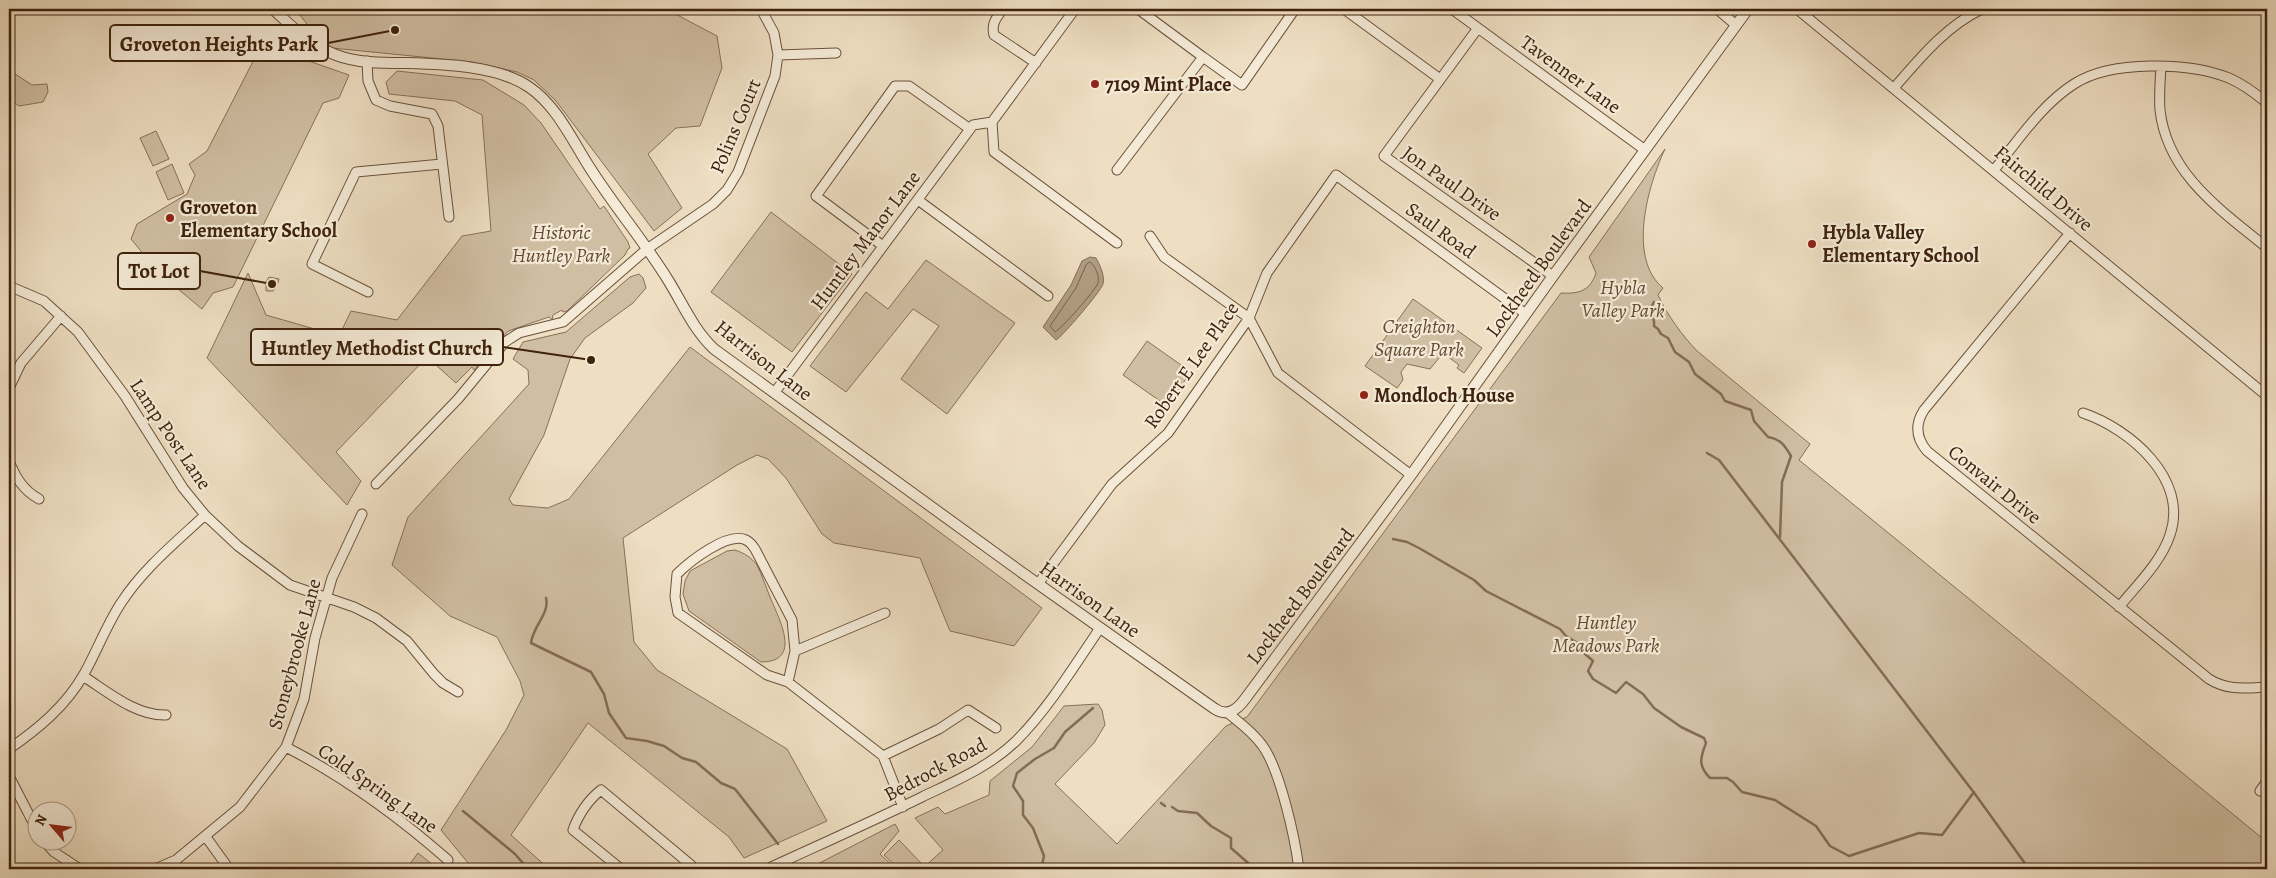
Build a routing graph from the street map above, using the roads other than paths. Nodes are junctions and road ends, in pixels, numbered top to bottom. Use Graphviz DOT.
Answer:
graph roads {
  1 [pos="272,9"];
  2 [pos="761,9"];
  3 [pos="1003,9"];
  4 [pos="1075,9"];
  5 [pos="1138,9"];
  6 [pos="1296,9"];
  7 [pos="1344,9"];
  8 [pos="1452,9"];
  9 [pos="1717,9"];
  10 [pos="1748,9"];
  11 [pos="1798,9"];
  12 [pos="1982,9"];
  13 [pos="1736,25"];
  14 [pos="1478,28"];
  15 [pos="836,53"];
  16 [pos="778,56"];
  17 [pos="1203,57"];
  18 [pos="367,61"];
  19 [pos="1036,63"];
  20 [pos="2160,67"];
  21 [pos="1440,79"];
  22 [pos="1894,88"];
  23 [pos="2267,103"];
  24 [pos="992,122"];
  25 [pos="970,129"];
  26 [pos="1645,150"];
  27 [pos="442,164"];
  28 [pos="1117,170"];
  29 [pos="1994,170"];
  30 [pos="1336,175"];
  31 [pos="918,200"];
  32 [pos="449,217"];
  33 [pos="2070,233"];
  34 [pos="1150,236"];
  35 [pos="1117,243"];
  36 [pos="883,246"];
  37 [pos="2267,248"];
  38 [pos="647,249"];
  39 [pos="1553,276"];
  40 [pos="9,286"];
  41 [pos="368,292"];
  42 [pos="1048,296"];
  43 [pos="1526,314"];
  44 [pos="61,316"];
  45 [pos="1248,318"];
  46 [pos="9,388"];
  47 [pos="774,392"];
  48 [pos="2267,396"];
  49 [pos="2082,413"];
  50 [pos="9,461"];
  51 [pos="1412,475"];
  52 [pos="376,484"];
  53 [pos="40,499"];
  54 [pos="362,514"];
  55 [pos="205,515"];
  56 [pos="1038,584"];
  57 [pos="326,598"];
  58 [pos="2119,607"];
  59 [pos="886,613"];
  60 [pos="1100,628"];
  61 [pos="795,651"];
  62 [pos="83,676"];
  63 [pos="788,682"];
  64 [pos="2267,687"];
  65 [pos="458,692"];
  66 [pos="1228,713"];
  67 [pos="166,715"];
  68 [pos="996,728"];
  69 [pos="9,748"];
  70 [pos="286,748"];
  71 [pos="883,756"];
  72 [pos="9,776"];
  73 [pos="2267,781"];
  74 [pos="2260,791"];
  75 [pos="903,807"];
  76 [pos="28,813"];
  77 [pos="206,837"];
  78 [pos="52,850"];
  79 [pos="448,860"];
  80 [pos="80,869"];
  81 [pos="155,869"];
  82 [pos="230,869"];
  83 [pos="621,869"];
  84 [pos="688,869"];
  85 [pos="767,869"];
  86 [pos="1299,869"];
  1 -- 18 [label="street, Harrison Lane"];
  2 -- 16 [label="street, Polins Court"];
  3 -- 19 [label="street"];
  4 -- 19 [label="street"];
  5 -- 17 [label="street"];
  6 -- 17 [label="street"];
  7 -- 21 [label="street"];
  8 -- 14 [label="street, Tavenner Lane"];
  9 -- 13 [label="street"];
  10 -- 13 [label="street, Lockheed Boulevard"];
  11 -- 22 [label="street, Fairchild Drive"];
  12 -- 22 [label="street"];
  13 -- 26 [label="street, Lockheed Boulevard"];
  14 -- 21 [label="street, Jon Paul Drive"];
  14 -- 26 [label="street, Tavenner Lane"];
  15 -- 16 [label="street"];
  16 -- 38 [label="street, Polins Court"];
  17 -- 28 [label="street"];
  18 -- 27 [label="street"];
  18 -- 38 [label="street, Harrison Lane"];
  19 -- 24 [label="street"];
  20 -- 23 [label="street"];
  20 -- 29 [label="street"];
  20 -- 37 [label="street"];
  21 -- 39 [label="street, Jon Paul Drive"];
  22 -- 29 [label="street, Fairchild Drive"];
  24 -- 25 [label="street"];
  24 -- 35 [label="street"];
  25 -- 31 [label="street, Huntley Manor Lane"];
  25 -- 36 [label="street"];
  26 -- 39 [label="street, Lockheed Boulevard"];
  27 -- 32 [label="street"];
  27 -- 41 [label="street"];
  29 -- 33 [label="street, Fairchild Drive"];
  30 -- 43 [label="street, Saul Road"];
  30 -- 45 [label="street, Robert E Lee Place"];
  31 -- 36 [label="street, Huntley Manor Lane"];
  31 -- 42 [label="street"];
  33 -- 48 [label="street, Fairchild Drive"];
  33 -- 58 [label="street, Convair Drive"];
  34 -- 45 [label="street"];
  36 -- 47 [label="street, Huntley Manor Lane"];
  38 -- 47 [label="street, Harrison Lane"];
  38 -- 52 [label="street, Polins Court"];
  39 -- 43 [label="street, Lockheed Boulevard"];
  40 -- 44 [label="street, Lamp Post Lane"];
  43 -- 51 [label="street, Lockheed Boulevard"];
  44 -- 46 [label="street"];
  44 -- 55 [label="street, Lamp Post Lane"];
  45 -- 51 [label="street"];
  45 -- 56 [label="street, Robert E Lee Place"];
  47 -- 56 [label="street, Harrison Lane"];
  49 -- 58 [label="street"];
  50 -- 53 [label="street"];
  51 -- 66 [label="street, Lockheed Boulevard"];
  54 -- 57 [label="street, Stoneybrooke Lane"];
  55 -- 57 [label="street, Lamp Post Lane"];
  55 -- 62 [label="street"];
  56 -- 60 [label="street, Harrison Lane"];
  57 -- 65 [label="street, Lamp Post Lane"];
  57 -- 70 [label="street, Stoneybrooke Lane"];
  58 -- 64 [label="street, Convair Drive"];
  59 -- 61 [label="street"];
  60 -- 66 [label="street, Harrison Lane"];
  60 -- 75 [label="street, Bedrock Road"];
  61 -- 63 [label="street"];
  61 -- 63 [label="street"];
  62 -- 67 [label="street"];
  62 -- 69 [label="street"];
  63 -- 71 [label="street"];
  66 -- 86 [label="street"];
  68 -- 71 [label="street"];
  70 -- 77 [label="street, Stoneybrooke Lane"];
  70 -- 79 [label="street, Cold Spring Lane"];
  71 -- 75 [label="street"];
  72 -- 76 [label="street"];
  73 -- 74 [label="street"];
  75 -- 85 [label="street, Bedrock Road"];
  77 -- 81 [label="street, Stoneybrooke Lane"];
  77 -- 82 [label="street"];
  78 -- 80 [label="street"];
  83 -- 84 [label="street"];
}
